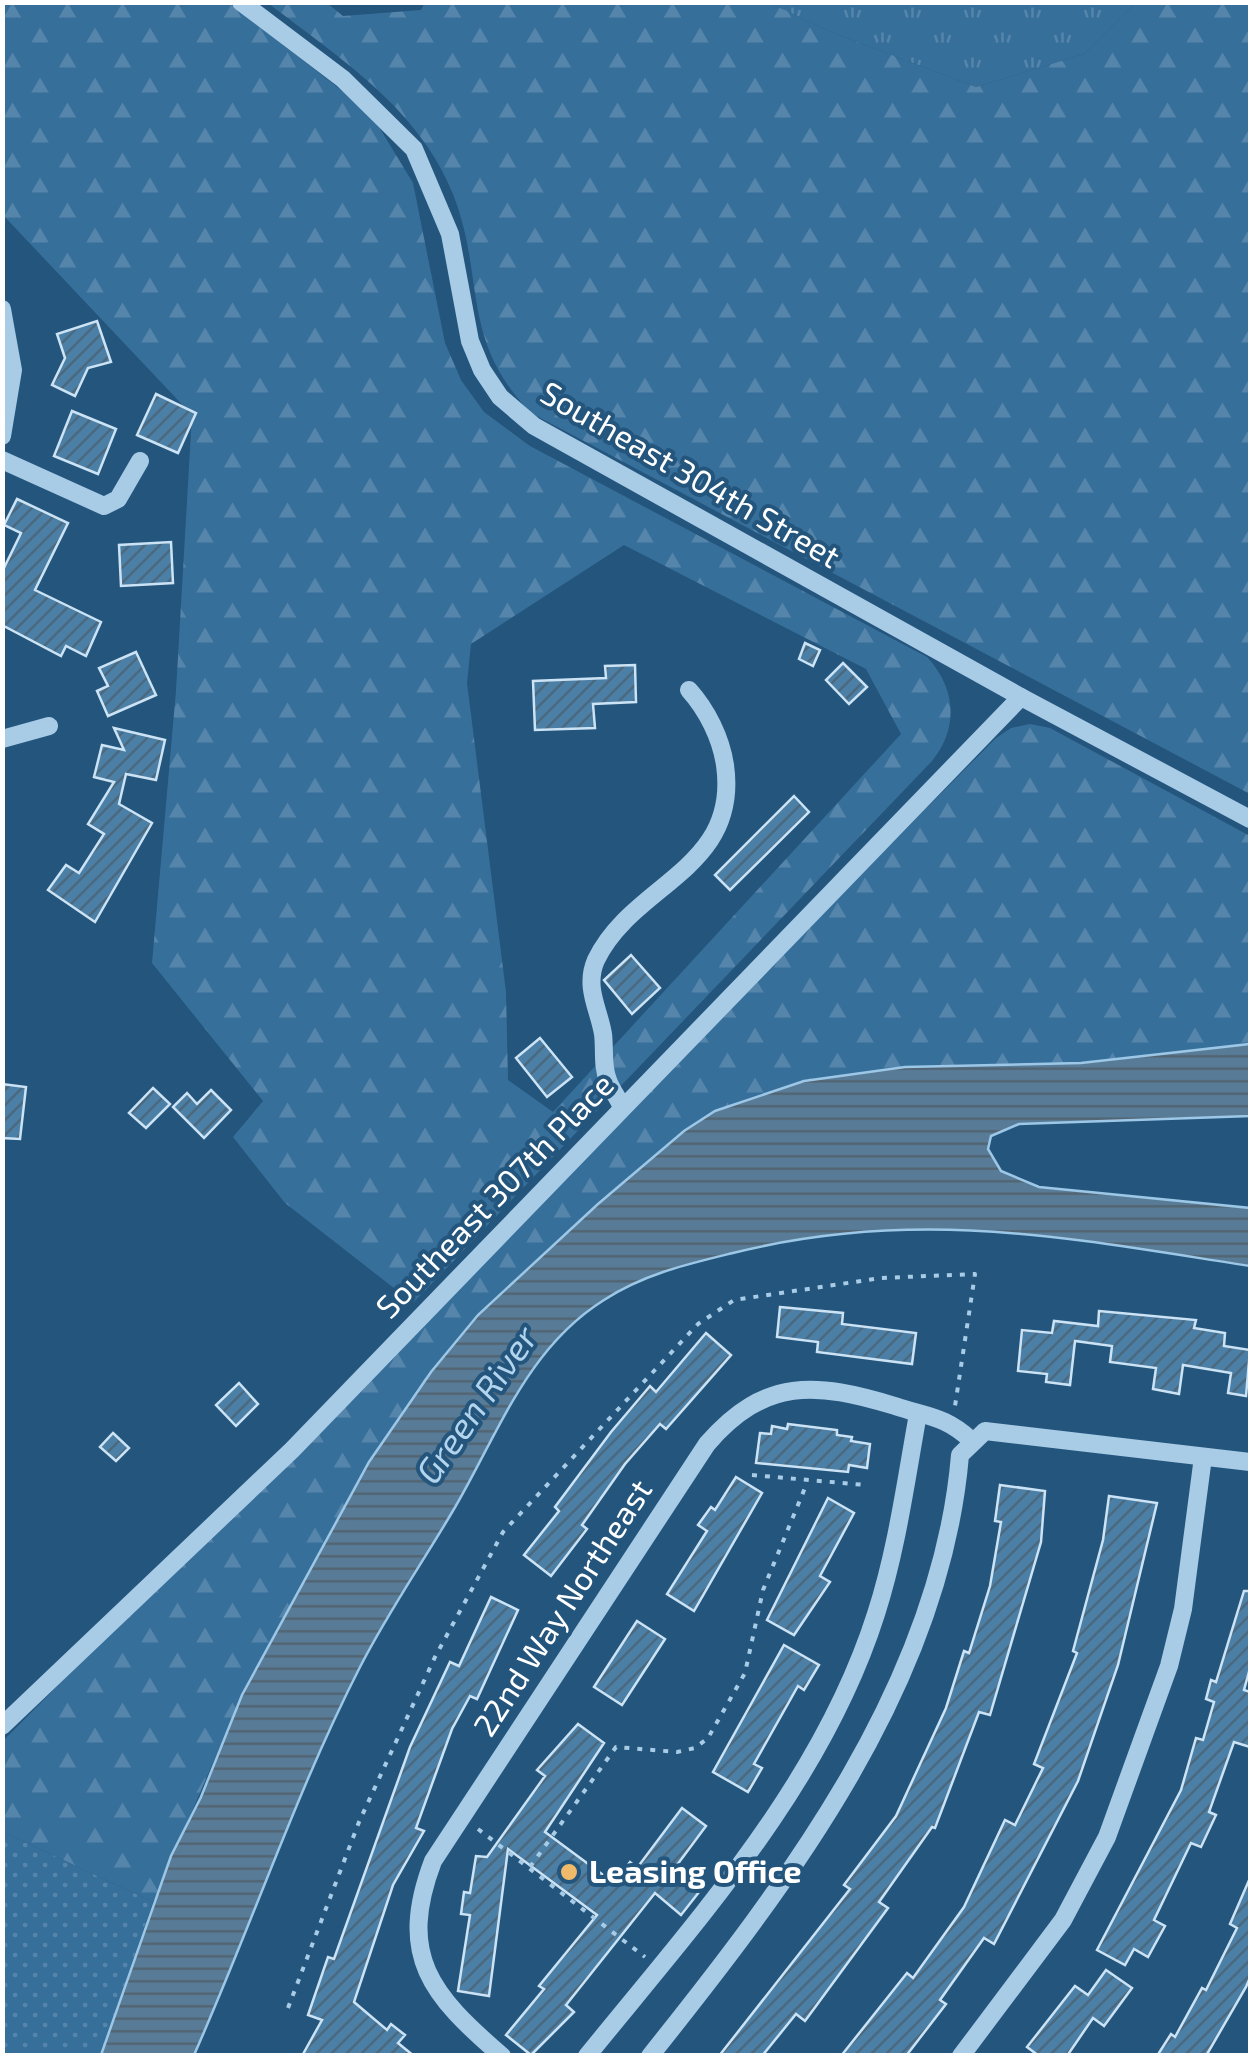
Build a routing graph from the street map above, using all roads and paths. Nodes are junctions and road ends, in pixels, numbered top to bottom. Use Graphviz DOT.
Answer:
graph roads {
  1 [pos="241,2"];
  2 [pos="2,308"];
  3 [pos="2,436"];
  4 [pos="2,460"];
  5 [pos="140,461"];
  6 [pos="689,690"];
  7 [pos="1021,697"];
  8 [pos="49,726"];
  9 [pos="2,739"];
  10 [pos="1250,819"];
  11 [pos="622,1107"];
  12 [pos="918,1414"];
  13 [pos="950,1420"];
  14 [pos="971,1440"];
  15 [pos="1203,1457"];
  16 [pos="1250,1462"];
  17 [pos="752,1476"];
  18 [pos="807,1483"];
  19 [pos="866,1485"];
  20 [pos="2,1726"];
  21 [pos="462,1818"];
  22 [pos="530,1867"];
  23 [pos="658,1967"];
  24 [pos="288,2008"];
  25 [pos="502,2056"];
  26 [pos="587,2056"];
  27 [pos="650,2056"];
  28 [pos="961,2056"];
  1 -- 7 [label="street, Southeast 304th Street"];
  2 -- 3 [label="street"];
  4 -- 5 [label="street"];
  6 -- 11 [label="street"];
  7 -- 10 [label="street, Southeast 304th Street"];
  7 -- 11 [label="street, Southeast 307th Place"];
  8 -- 9 [label="street"];
  11 -- 20 [label="street, Southeast 307th Place"];
  12 -- 13 [label="street, 22nd Way Northeast"];
  12 -- 21 [label="street, 22nd Way Northeast"];
  12 -- 23 [label="street"];
  13 -- 14 [label="street"];
  13 -- 24 [label="path"];
  14 -- 15 [label="street"];
  14 -- 27 [label="street"];
  15 -- 16 [label="street"];
  15 -- 28 [label="street"];
  17 -- 18 [label="path"];
  18 -- 19 [label="path"];
  18 -- 22 [label="path"];
  21 -- 22 [label="path"];
  21 -- 25 [label="street, 22nd Way Northeast"];
  22 -- 23 [label="path"];
  23 -- 26 [label="street"];
}
